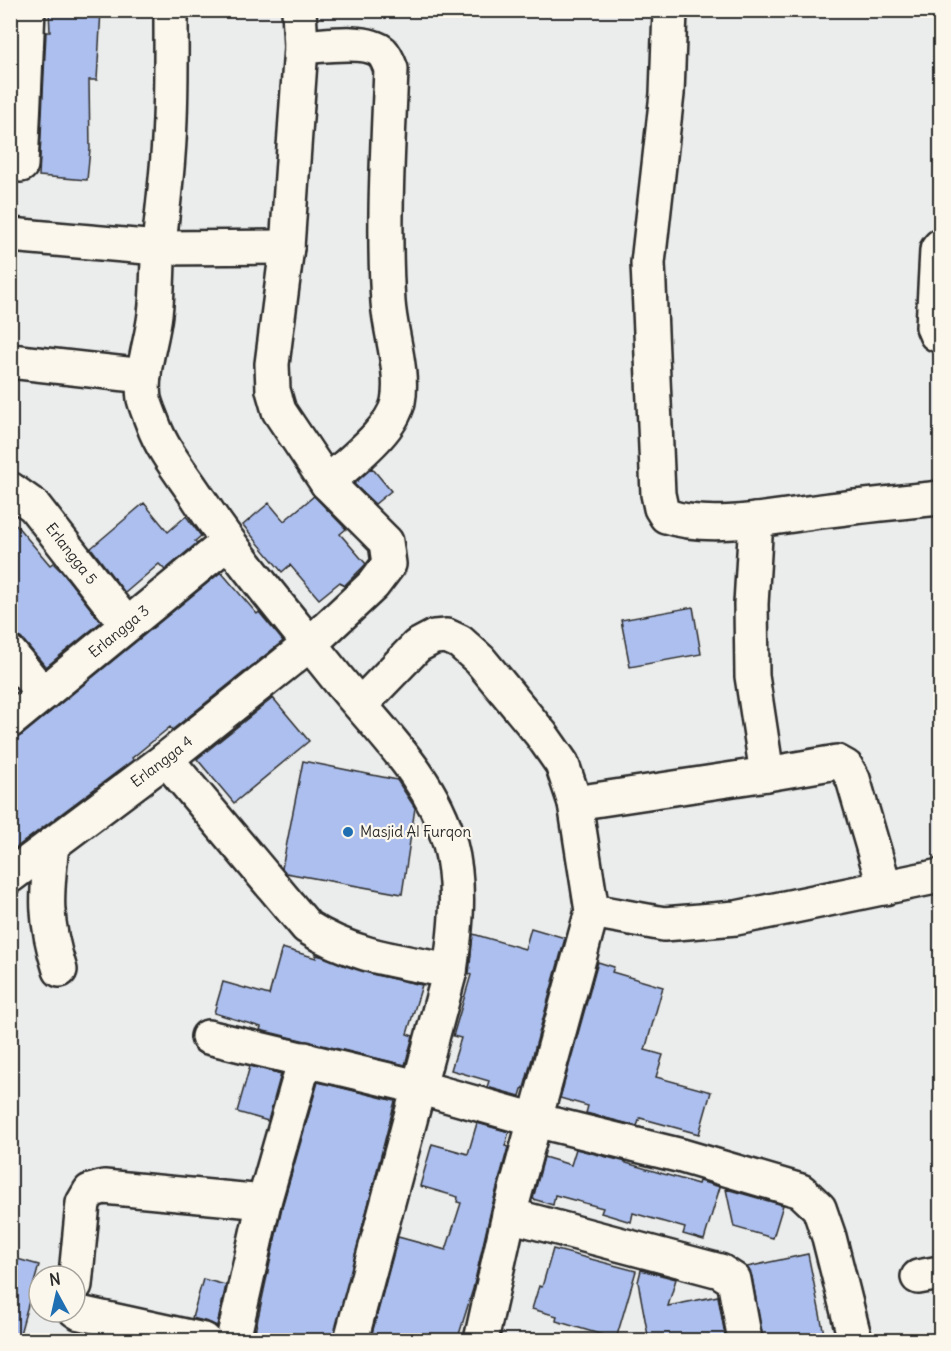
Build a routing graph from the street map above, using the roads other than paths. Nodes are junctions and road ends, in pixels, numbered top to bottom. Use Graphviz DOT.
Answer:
graph roads {
  1 [pos="28,10"];
  2 [pos="171,10"];
  3 [pos="299,10"];
  4 [pos="670,10"];
  5 [pos="300,47"];
  6 [pos="21,165"];
  7 [pos="10,234"];
  8 [pos="940,246"];
  9 [pos="287,247"];
  10 [pos="158,248"];
  11 [pos="940,336"];
  12 [pos="10,361"];
  13 [pos="144,376"];
  14 [pos="327,483"];
  15 [pos="10,489"];
  16 [pos="940,498"];
  17 [pos="756,520"];
  18 [pos="227,543"];
  19 [pos="127,625"];
  20 [pos="311,643"];
  21 [pos="10,653"];
  22 [pos="43,694"];
  23 [pos="361,704"];
  24 [pos="10,721"];
  25 [pos="166,759"];
  26 [pos="767,774"];
  27 [pos="575,803"];
  28 [pos="52,845"];
  29 [pos="10,876"];
  30 [pos="940,876"];
  31 [pos="885,888"];
  32 [pos="592,911"];
  33 [pos="60,970"];
  34 [pos="450,971"];
  35 [pos="208,1037"];
  36 [pos="305,1059"];
  37 [pos="418,1087"];
  38 [pos="535,1120"];
  39 [pos="264,1203"];
  40 [pos="509,1215"];
  41 [pos="77,1264"];
  42 [pos="87,1315"];
  43 [pos="491,1338"];
  44 [pos="204,1341"];
  45 [pos="233,1341"];
  46 [pos="351,1341"];
  47 [pos="746,1341"];
  48 [pos="855,1341"];
  1 -- 6 [label="street"];
  2 -- 10 [label="street"];
  3 -- 5 [label="street"];
  4 -- 17 [label="street"];
  5 -- 9 [label="street"];
  5 -- 14 [label="street"];
  7 -- 10 [label="street"];
  8 -- 11 [label="street"];
  9 -- 10 [label="street"];
  9 -- 14 [label="street"];
  10 -- 13 [label="street"];
  12 -- 13 [label="street"];
  13 -- 18 [label="street"];
  14 -- 20 [label="street, Erlangga 4"];
  15 -- 19 [label="street, Erlangga 5"];
  16 -- 17 [label="street"];
  17 -- 26 [label="street"];
  18 -- 19 [label="street, Erlangga 3"];
  18 -- 20 [label="street"];
  19 -- 22 [label="street, Erlangga 3"];
  20 -- 23 [label="street"];
  20 -- 25 [label="street, Erlangga 4"];
  21 -- 22 [label="street"];
  22 -- 24 [label="street, Erlangga 3"];
  23 -- 27 [label="street"];
  23 -- 34 [label="street"];
  25 -- 28 [label="street, Erlangga 4"];
  25 -- 34 [label="street"];
  26 -- 27 [label="street"];
  26 -- 31 [label="street"];
  27 -- 32 [label="street"];
  28 -- 29 [label="street, Erlangga 4"];
  28 -- 33 [label="street"];
  30 -- 31 [label="street"];
  31 -- 32 [label="street"];
  32 -- 38 [label="street"];
  34 -- 37 [label="street"];
  35 -- 36 [label="street"];
  36 -- 37 [label="street"];
  36 -- 39 [label="street"];
  37 -- 38 [label="street"];
  37 -- 46 [label="street"];
  38 -- 40 [label="street"];
  38 -- 48 [label="street"];
  39 -- 41 [label="street"];
  39 -- 45 [label="street"];
  40 -- 43 [label="street"];
  40 -- 47 [label="street"];
  42 -- 44 [label="street"];
}
